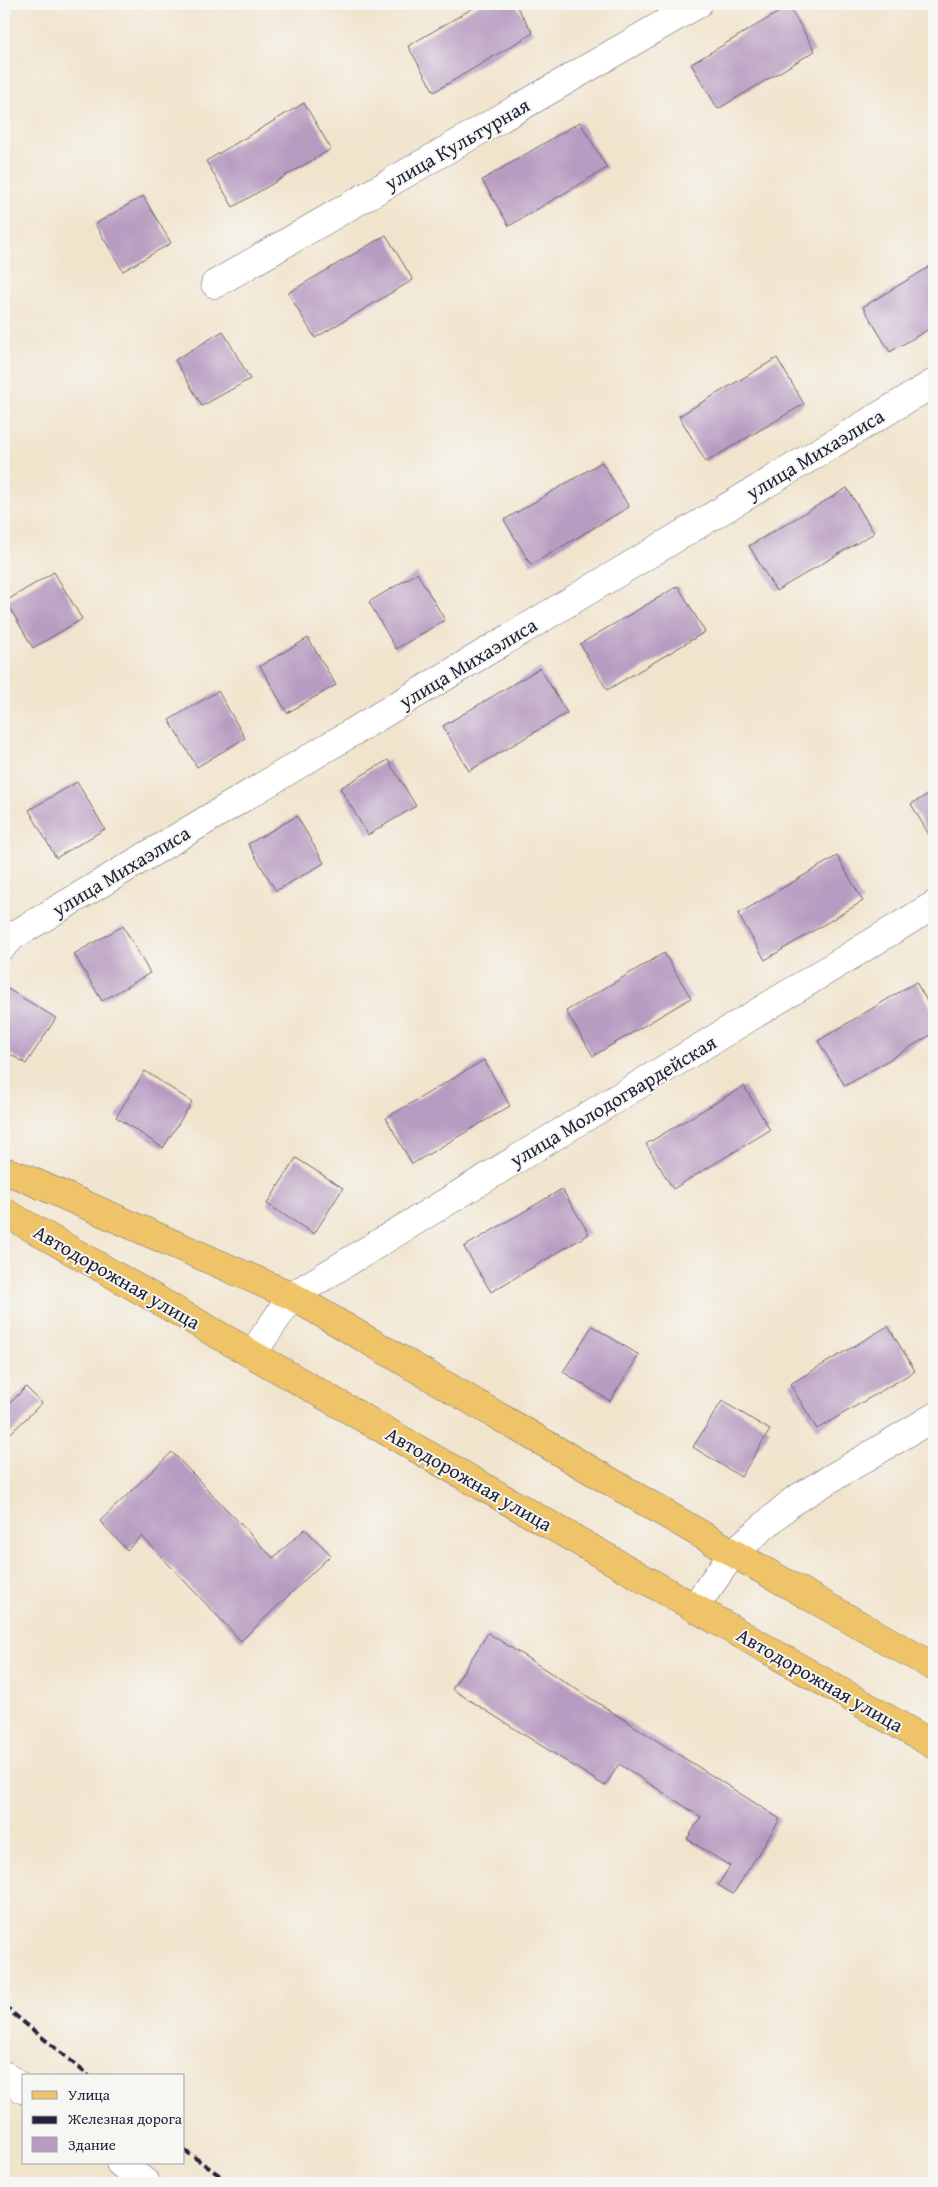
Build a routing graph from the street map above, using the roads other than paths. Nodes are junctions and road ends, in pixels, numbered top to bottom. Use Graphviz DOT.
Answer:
graph roads {
  1 [pos="698,4"];
  2 [pos="215,284"];
  3 [pos="934,383"];
  4 [pos="934,906"];
  5 [pos="4,945"];
  6 [pos="4,1171"];
  7 [pos="4,1212"];
  8 [pos="292,1296"];
  9 [pos="252,1354"];
  10 [pos="934,1417"];
  11 [pos="733,1553"];
  12 [pos="694,1608"];
  13 [pos="934,1667"];
  14 [pos="934,1745"];
  15 [pos="4,2075"];
  16 [pos="22,2088"];
  17 [pos="121,2164"];
  18 [pos="146,2183"];
  1 -- 2 [label="street, улица Культурная"];
  3 -- 5 [label="street, улица Михаэлиса"];
  4 -- 8 [label="street, улица Молодогвардейская"];
  6 -- 8 [label="main road"];
  7 -- 9 [label="main road, Автодорожная улица"];
  8 -- 9 [label="street"];
  8 -- 11 [label="main road"];
  9 -- 12 [label="main road, Автодорожная улица"];
  10 -- 11 [label="street"];
  11 -- 12 [label="street"];
  11 -- 13 [label="main road"];
  12 -- 14 [label="main road, Автодорожная улица"];
  15 -- 16 [label="street"];
  17 -- 18 [label="street"];
}
